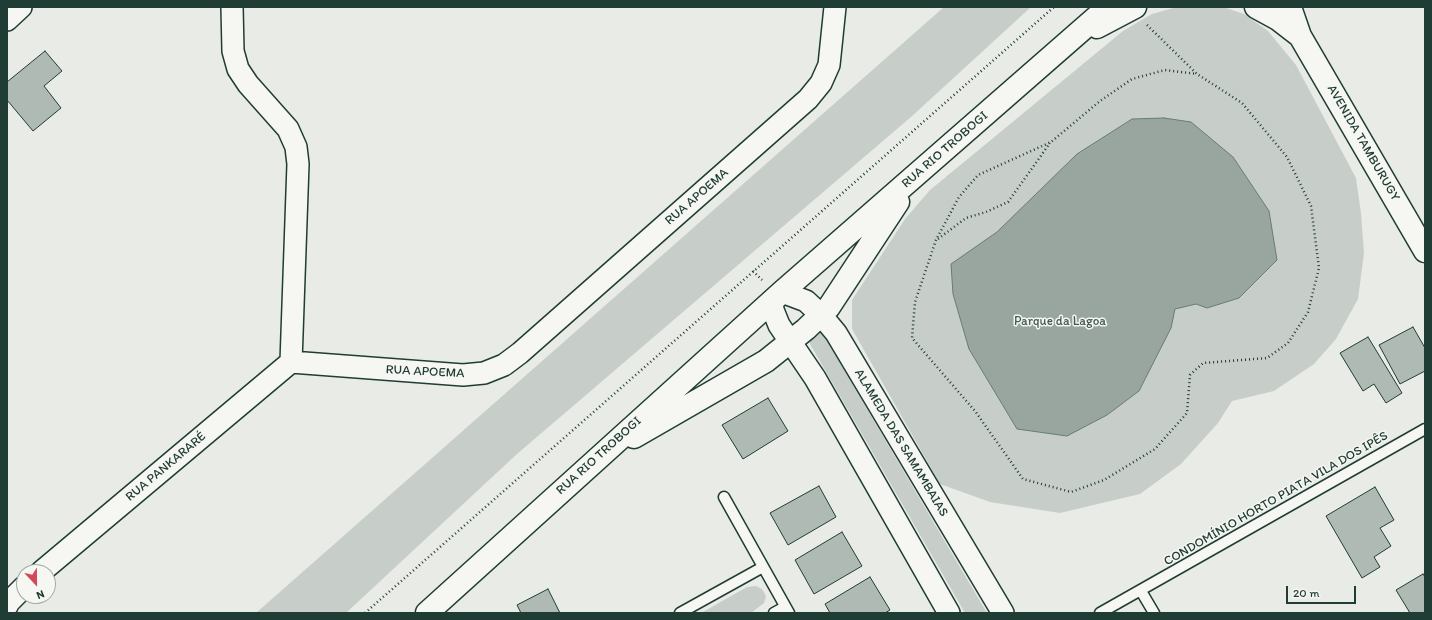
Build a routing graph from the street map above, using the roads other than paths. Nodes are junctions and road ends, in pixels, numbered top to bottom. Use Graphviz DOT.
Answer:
graph roads {
  1 [pos="21,7"];
  2 [pos="232,7"];
  3 [pos="835,7"];
  4 [pos="1108,7"];
  5 [pos="1256,7"];
  6 [pos="1290,7"];
  7 [pos="1132,8"];
  8 [pos="7,20"];
  9 [pos="1300,36"];
  10 [pos="1066,44"];
  11 [pos="915,176"];
  12 [pos="1425,251"];
  13 [pos="777,297"];
  14 [pos="821,315"];
  15 [pos="792,342"];
  16 [pos="291,362"];
  17 [pos="1424,429"];
  18 [pos="592,462"];
  19 [pos="724,498"];
  20 [pos="51,564"];
  21 [pos="763,567"];
  22 [pos="1141,591"];
  23 [pos="16,595"];
  24 [pos="7,606"];
  25 [pos="787,610"];
  26 [pos="427,613"];
  27 [pos="680,613"];
  28 [pos="774,613"];
  29 [pos="949,613"];
  30 [pos="1003,613"];
  31 [pos="1100,613"];
  32 [pos="1154,613"];
  1 -- 8 [label="street"];
  2 -- 16 [label="street"];
  3 -- 16 [label="street, RUA APOEMA"];
  4 -- 10 [label="main road, RUA RIO TROBOGI"];
  5 -- 9 [label="main road, AVENIDA TAMBURUGY"];
  6 -- 9 [label="main road, AVENIDA TAMBURUGY"];
  7 -- 10 [label="main road"];
  9 -- 12 [label="main road, AVENIDA TAMBURUGY"];
  10 -- 11 [label="main road, RUA RIO TROBOGI"];
  11 -- 13 [label="main road, RUA RIO TROBOGI"];
  11 -- 14 [label="main road"];
  13 -- 14 [label="street, ALAMEDA DAS SAMAMBAIAS"];
  13 -- 15 [label="street"];
  13 -- 18 [label="main road, RUA RIO TROBOGI"];
  14 -- 15 [label="main road"];
  14 -- 30 [label="street, ALAMEDA DAS SAMAMBAIAS"];
  15 -- 18 [label="main road"];
  15 -- 29 [label="street"];
  16 -- 20 [label="street, RUA PANKARARÉ"];
  17 -- 22 [label="lane, CONDOMÍNIO HORTO PIATA VILA DOS IPÊS"];
  18 -- 26 [label="main road, RUA RIO TROBOGI"];
  19 -- 21 [label="lane"];
  21 -- 25 [label="lane"];
  21 -- 27 [label="lane"];
  22 -- 31 [label="lane, CONDOMÍNIO HORTO PIATA VILA DOS IPÊS"];
  22 -- 32 [label="lane"];
  23 -- 24 [label="street"];
  25 -- 28 [label="lane"];
}
